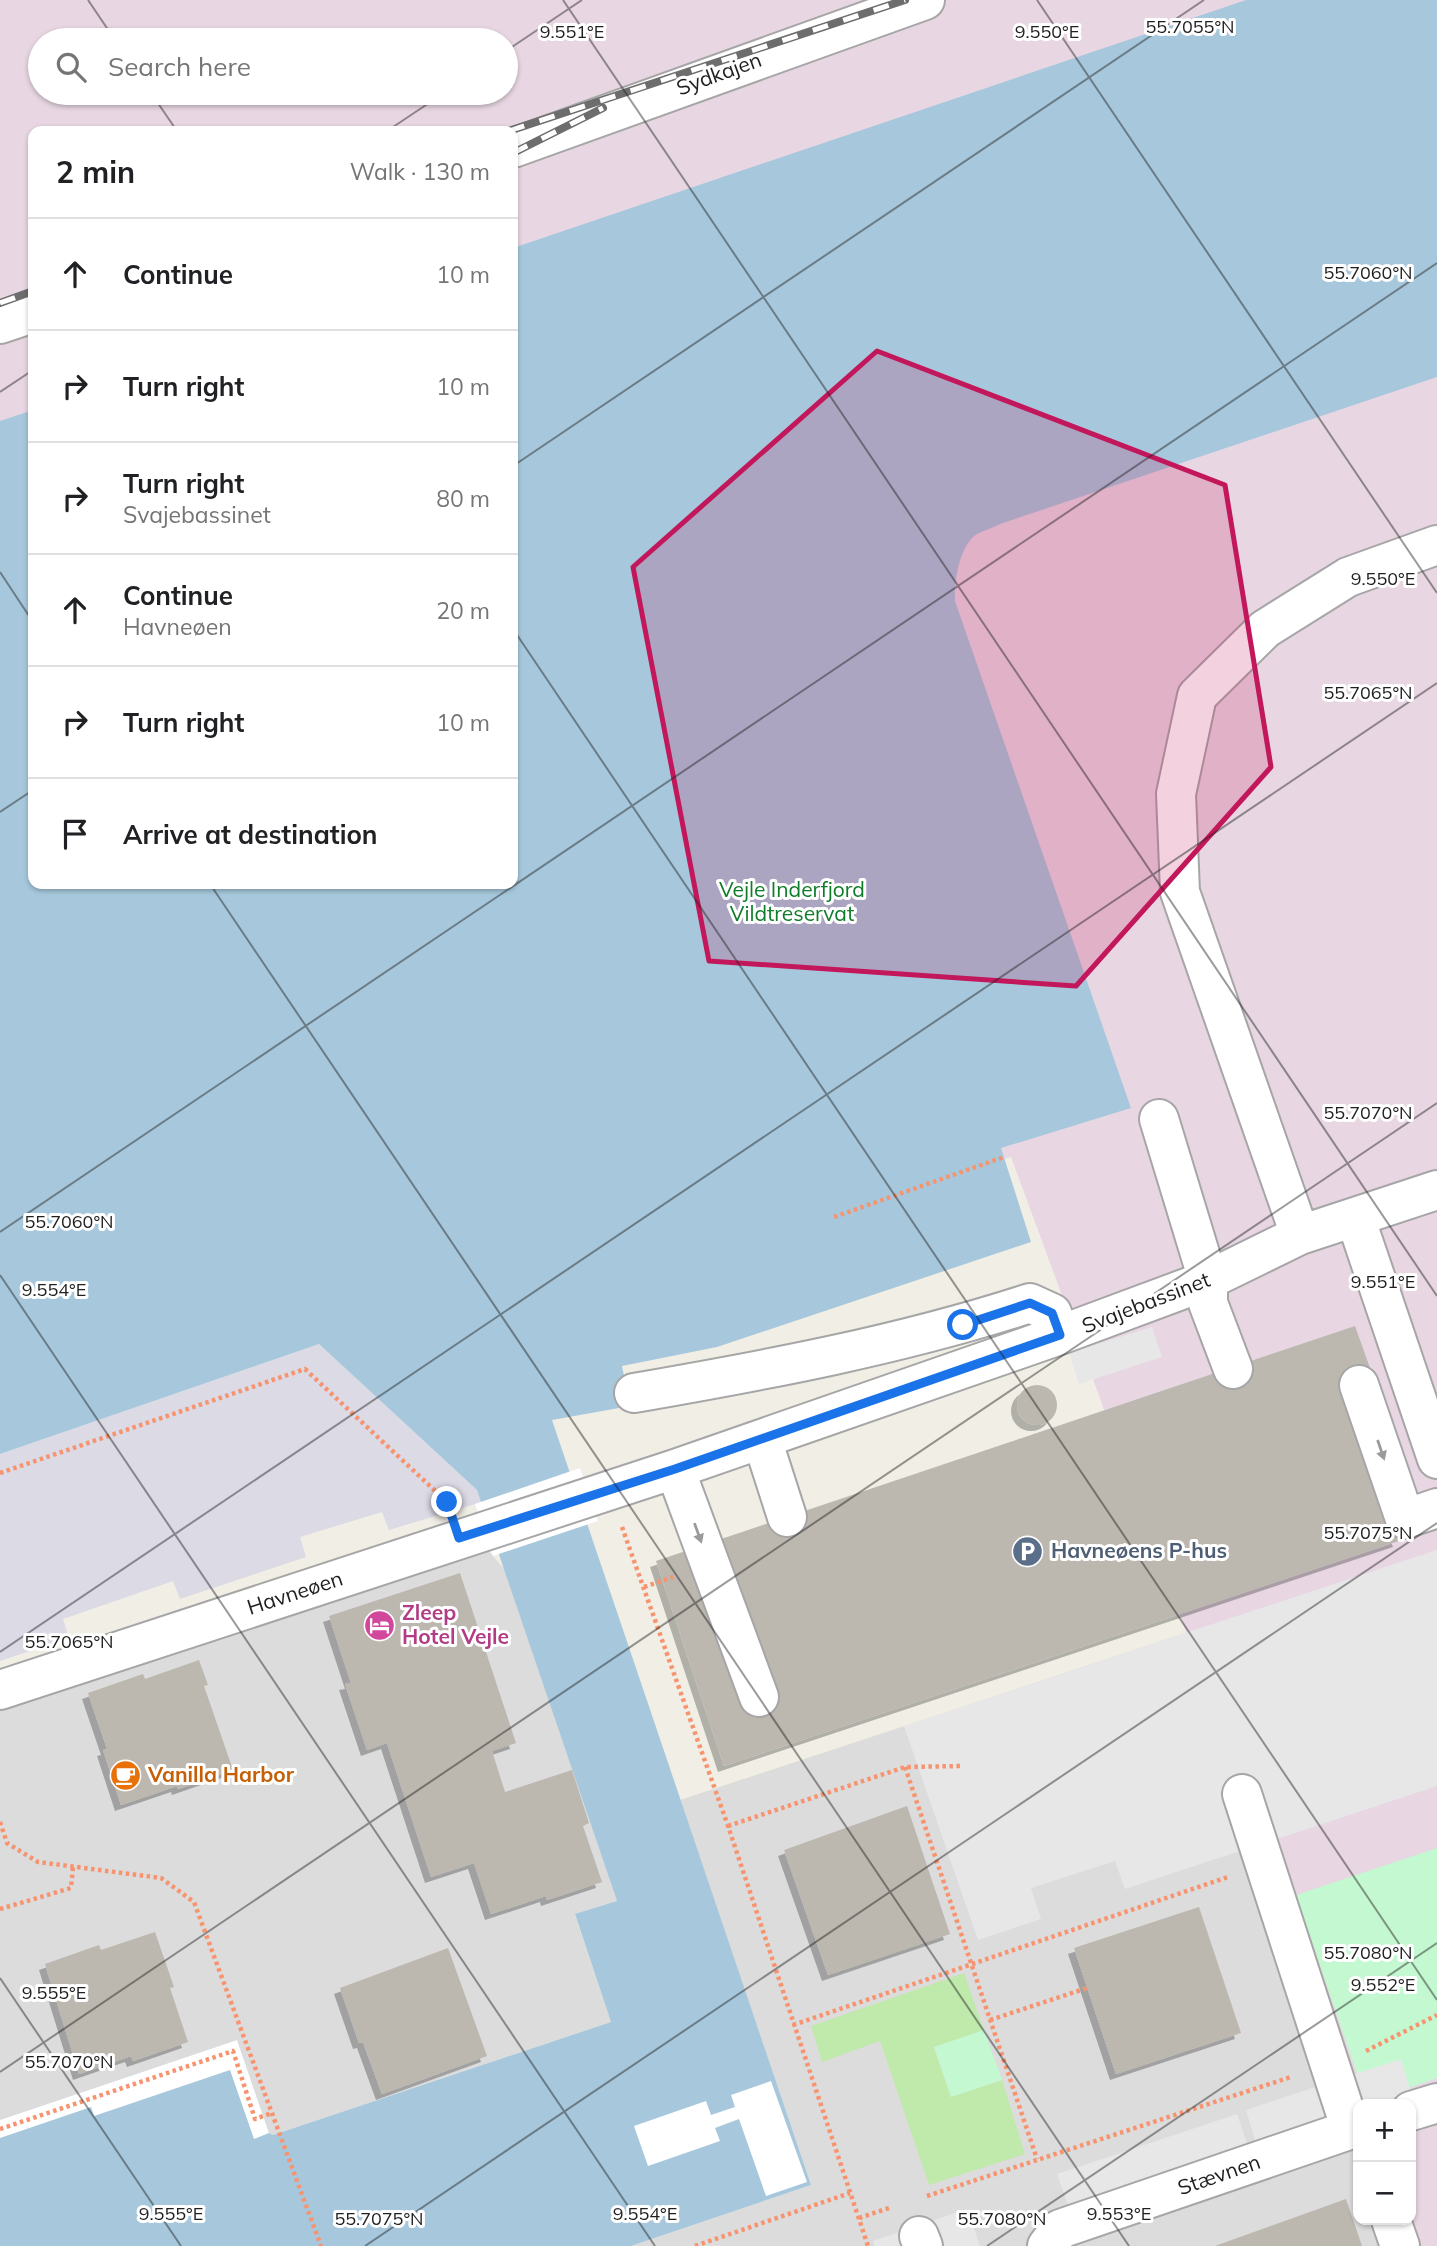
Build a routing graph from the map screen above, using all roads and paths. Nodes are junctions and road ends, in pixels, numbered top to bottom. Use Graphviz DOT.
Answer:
graph roads {
  1 [pos="925,0"];
  2 [pos="518,146"];
  3 [pos="28,315"];
  4 [pos="0,324"];
  5 [pos="1435,553"];
  6 [pos="1158,1119"];
  7 [pos="1004,1157"];
  8 [pos="1437,1190"];
  9 [pos="834,1217"];
  10 [pos="1355,1217"];
  11 [pos="1300,1235"];
  12 [pos="1209,1280"];
  13 [pos="1060,1335"];
  14 [pos="1233,1369"];
  15 [pos="1359,1385"];
  16 [pos="634,1394"];
  17 [pos="762,1439"];
  18 [pos="1437,1459"];
  19 [pos="675,1469"];
  20 [pos="0,1474"];
  21 [pos="599,1493"];
  22 [pos="1437,1508"];
  23 [pos="787,1517"];
  24 [pos="472,1535"];
  25 [pos="0,1690"];
  26 [pos="760,1697"];
  27 [pos="961,1766"];
  28 [pos="905,1767"];
  29 [pos="1242,1794"];
  30 [pos="0,1822"];
  31 [pos="728,1826"];
  32 [pos="1265,1864"];
  33 [pos="73,1867"];
  34 [pos="0,1909"];
  35 [pos="972,1964"];
  36 [pos="1087,1988"];
  37 [pos="1437,2015"];
  38 [pos="990,2020"];
  39 [pos="793,2025"];
  40 [pos="1330,2064"];
  41 [pos="1437,2103"];
  42 [pos="1416,2109"];
  43 [pos="272,2113"];
  44 [pos="1353,2124"];
  45 [pos="0,2129"];
  46 [pos="1353,2130"];
  47 [pos="1037,2159"];
  48 [pos="850,2193"];
  49 [pos="923,2197"];
  50 [pos="897,2206"];
  51 [pos="859,2218"];
  52 [pos="1393,2225"];
  53 [pos="321,2246"];
  54 [pos="695,2246"];
  55 [pos="868,2246"];
  56 [pos="1047,2246"];
  57 [pos="1399,2246"];
  1 -- 2 [label="street, Sydkajen"];
  3 -- 4 [label="street"];
  5 -- 11 [label="street"];
  6 -- 12 [label="street"];
  7 -- 9 [label="path"];
  8 -- 10 [label="street, Svajebassinet"];
  10 -- 11 [label="street, Svajebassinet"];
  10 -- 18 [label="street"];
  11 -- 12 [label="street, Svajebassinet"];
  12 -- 13 [label="street, Svajebassinet"];
  12 -- 14 [label="street"];
  13 -- 16 [label="street"];
  13 -- 17 [label="street, Svajebassinet"];
  15 -- 22 [label="street, one-way"];
  17 -- 19 [label="street, Svajebassinet"];
  17 -- 23 [label="street"];
  19 -- 21 [label="street, Svajebassinet"];
  19 -- 26 [label="street, one-way"];
  20 -- 24 [label="path"];
  21 -- 24 [label="street, Havneøen"];
  21 -- 31 [label="path"];
  24 -- 25 [label="street, Havneøen"];
  27 -- 28 [label="path"];
  28 -- 31 [label="path"];
  28 -- 35 [label="path"];
  29 -- 32 [label="street"];
  30 -- 33 [label="path"];
  31 -- 39 [label="path"];
  32 -- 35 [label="path"];
  32 -- 40 [label="street"];
  33 -- 34 [label="path"];
  33 -- 43 [label="path"];
  35 -- 38 [label="path"];
  35 -- 39 [label="path"];
  36 -- 38 [label="path"];
  37 -- 40 [label="path"];
  38 -- 47 [label="path"];
  39 -- 48 [label="path"];
  40 -- 44 [label="street"];
  40 -- 47 [label="path"];
  41 -- 42 [label="street"];
  43 -- 45 [label="path"];
  43 -- 53 [label="path"];
  46 -- 56 [label="street, Stævnen"];
  47 -- 49 [label="path"];
  48 -- 51 [label="path"];
  48 -- 54 [label="path"];
  50 -- 51 [label="path"];
  51 -- 55 [label="path"];
  52 -- 57 [label="street"];
}
